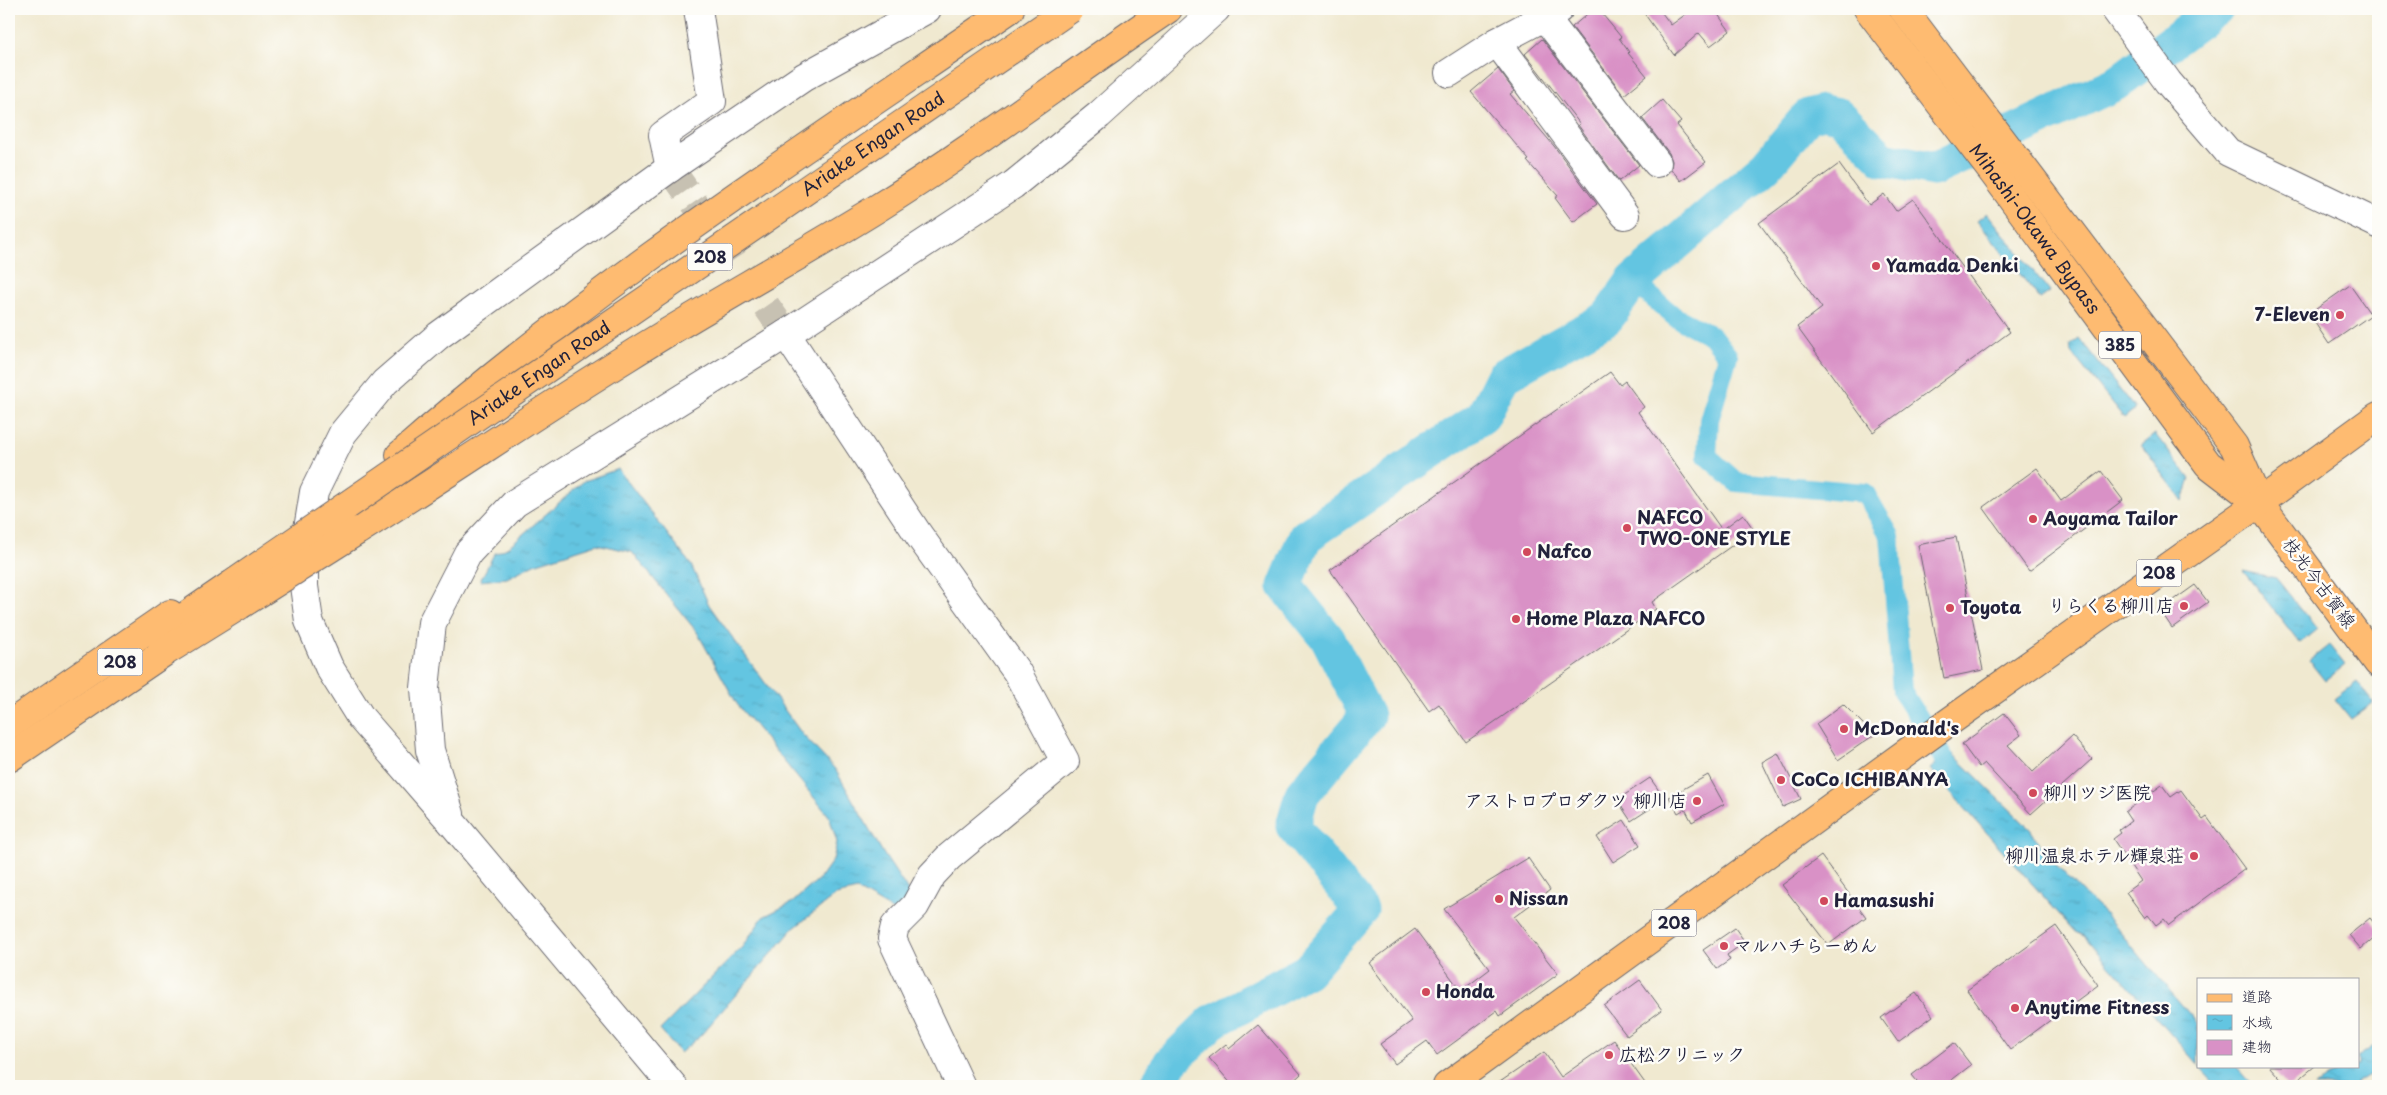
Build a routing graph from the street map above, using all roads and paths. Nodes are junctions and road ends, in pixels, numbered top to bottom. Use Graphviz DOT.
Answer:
graph roads {
  1 [pos="698,9"];
  2 [pos="927,9"];
  3 [pos="1010,9"];
  4 [pos="1052,9"];
  5 [pos="1070,9"];
  6 [pos="1168,9"];
  7 [pos="1216,9"];
  8 [pos="1868,9"];
  9 [pos="1903,9"];
  10 [pos="2115,9"];
  11 [pos="1552,12"];
  12 [pos="1498,42"];
  13 [pos="1449,73"];
  14 [pos="1969,119"];
  15 [pos="1657,163"];
  16 [pos="670,168"];
  17 [pos="1625,215"];
  18 [pos="2378,224"];
  19 [pos="786,334"];
  20 [pos="2378,416"];
  21 [pos="400,455"];
  22 [pos="2259,503"];
  23 [pos="233,587"];
  24 [pos="2378,663"];
  25 [pos="9,725"];
  26 [pos="9,738"];
  27 [pos="9,758"];
  28 [pos="454,825"];
  29 [pos="673,1086"];
  30 [pos="961,1086"];
  31 [pos="1447,1086"];
  1 -- 16 [label="street"];
  2 -- 16 [label="street"];
  3 -- 21 [label="main road"];
  4 -- 21 [label="main road, Ariake Engan Road / 208"];
  5 -- 23 [label="main road, Ariake Engan Road / 208, bridge"];
  6 -- 23 [label="main road, bridge"];
  7 -- 19 [label="street"];
  8 -- 14 [label="main road, Mihashi-Okawa Bypass / 385"];
  9 -- 14 [label="main road, Mihashi-Okawa Bypass / 385"];
  10 -- 18 [label="street"];
  11 -- 12 [label="street"];
  11 -- 15 [label="street"];
  12 -- 13 [label="street"];
  12 -- 17 [label="street"];
  14 -- 22 [label="main road, Mihashi-Okawa Bypass / 385"];
  16 -- 28 [label="street"];
  19 -- 28 [label="street"];
  19 -- 30 [label="street"];
  20 -- 22 [label="main road, 208"];
  21 -- 23 [label="main road, Ariake Engan Road / 208"];
  22 -- 24 [label="main road, 枝光今古賀線"];
  22 -- 31 [label="main road, 208"];
  23 -- 25 [label="main road, Ariake Engan Road / 208"];
  23 -- 26 [label="main road, Ariake Engan Road / 208"];
  23 -- 27 [label="main road"];
  28 -- 29 [label="street"];
}
